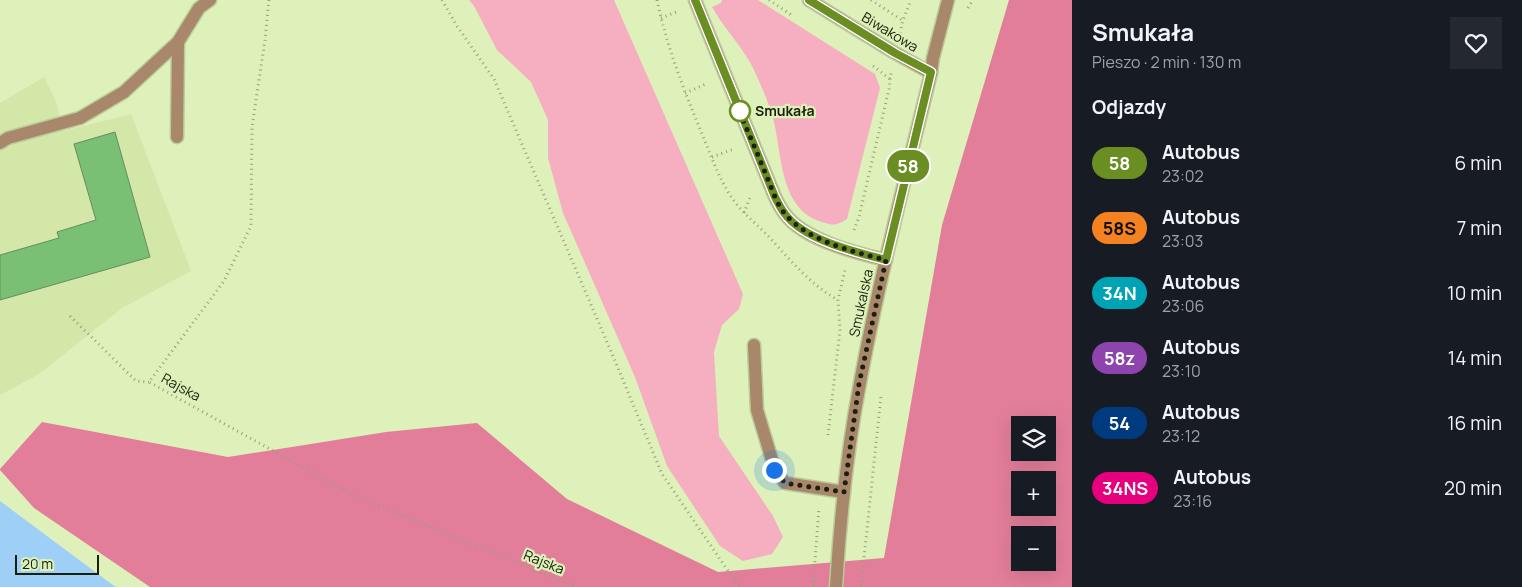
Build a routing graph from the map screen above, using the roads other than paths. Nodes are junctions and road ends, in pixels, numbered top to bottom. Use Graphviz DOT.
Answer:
graph roads {
  1 [pos="210,0"];
  2 [pos="695,0"];
  3 [pos="809,0"];
  4 [pos="948,0"];
  5 [pos="178,42"];
  6 [pos="931,72"];
  7 [pos="178,137"];
  8 [pos="0,143"];
  9 [pos="886,260"];
  10 [pos="754,345"];
  11 [pos="844,492"];
  12 [pos="836,587"];
  1 -- 5 [label="street"];
  2 -- 9 [label="street"];
  3 -- 6 [label="street, Biwakowa"];
  4 -- 6 [label="street, Smukalska"];
  5 -- 7 [label="street"];
  5 -- 8 [label="street"];
  6 -- 9 [label="street, Smukalska"];
  9 -- 11 [label="street, Smukalska"];
  10 -- 11 [label="street"];
  11 -- 12 [label="street, Smukalska"];
}
